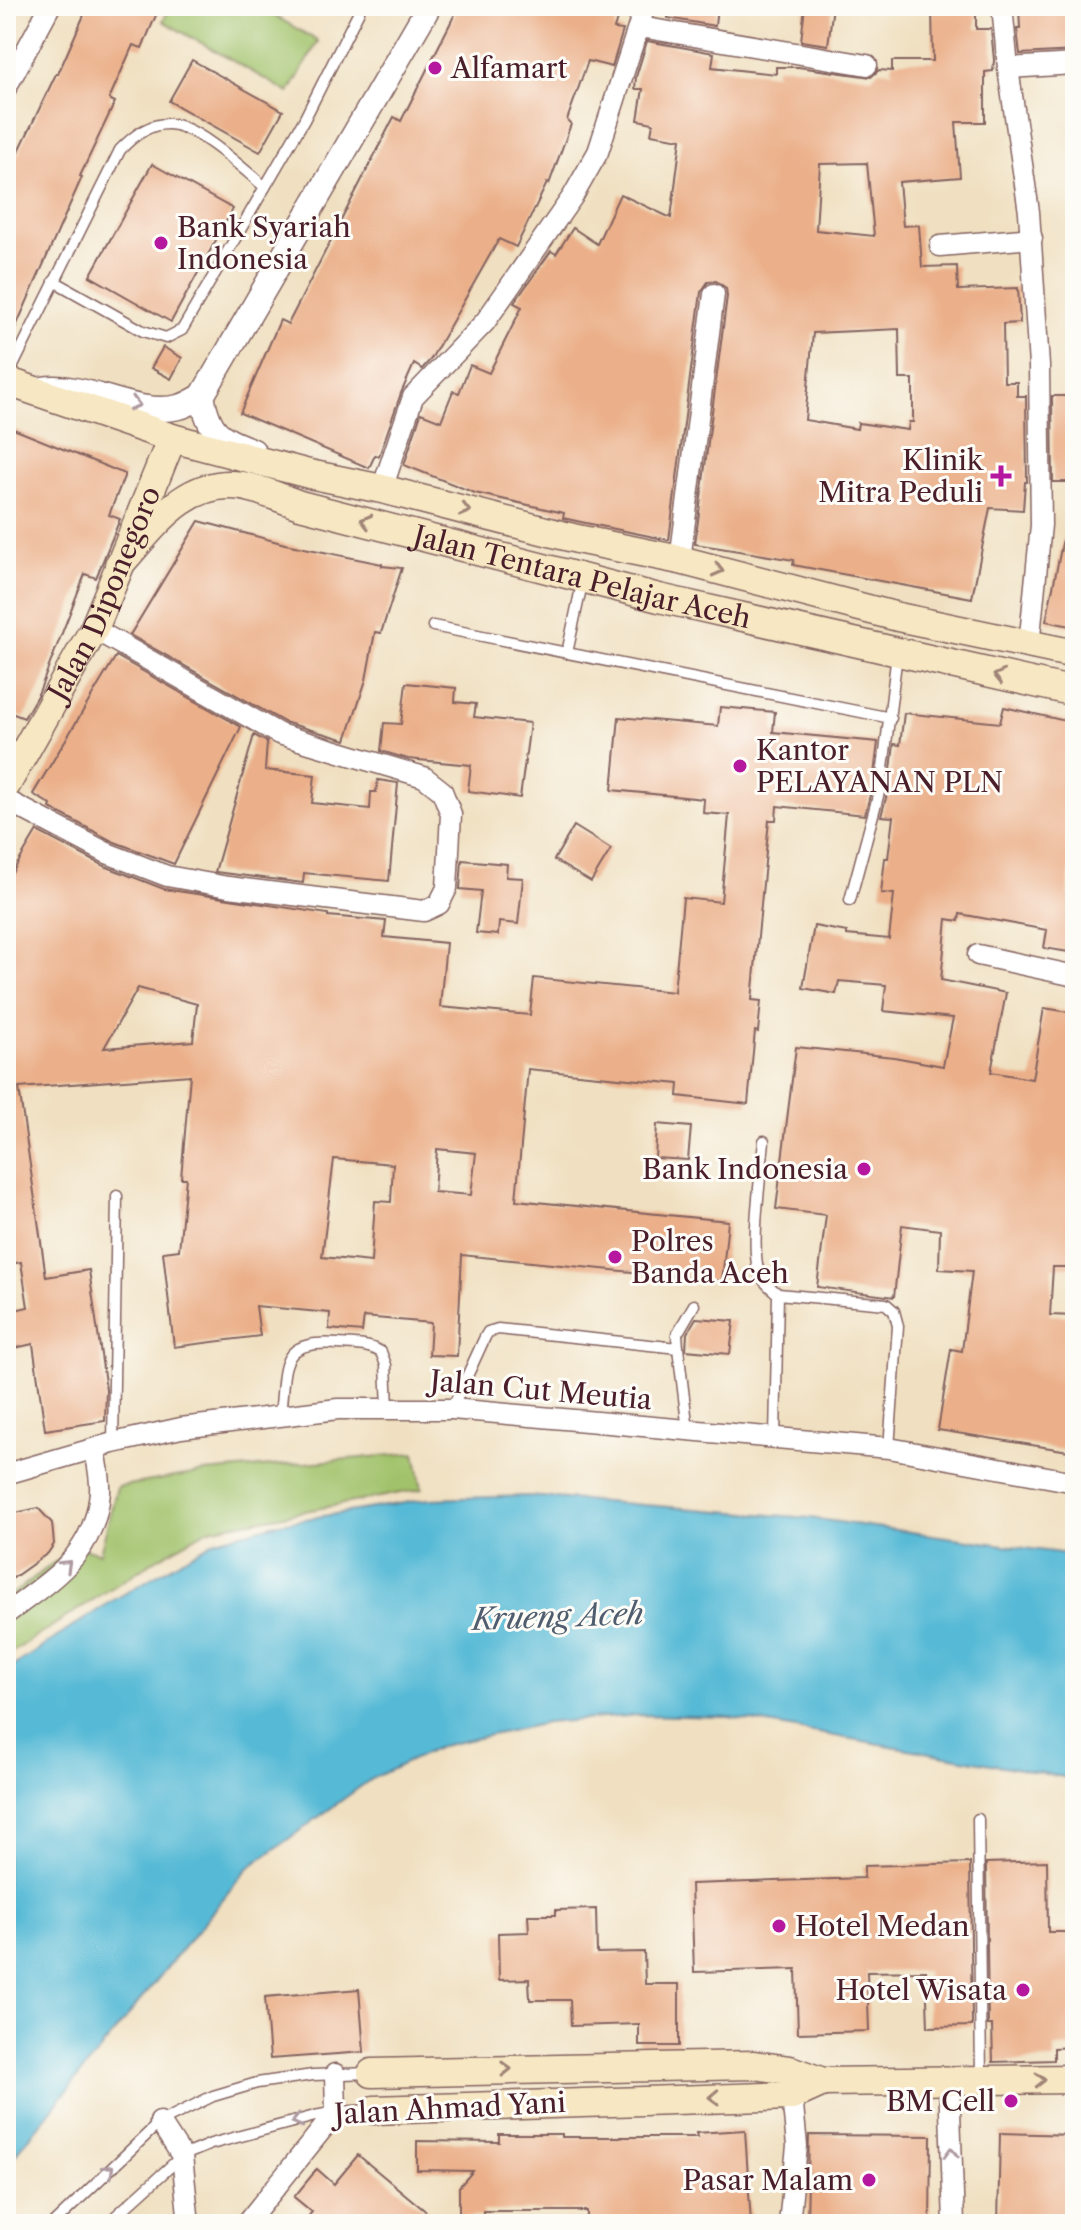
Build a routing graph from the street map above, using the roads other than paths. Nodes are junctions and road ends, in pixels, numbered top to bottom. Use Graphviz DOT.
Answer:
graph roads {
  1 [pos="50,6"];
  2 [pos="429,6"];
  3 [pos="645,6"];
  4 [pos="1002,6"];
  5 [pos="359,11"];
  6 [pos="640,27"];
  7 [pos="1075,64"];
  8 [pos="867,65"];
  9 [pos="1008,68"];
  10 [pos="6,88"];
  11 [pos="265,187"];
  12 [pos="1032,238"];
  13 [pos="940,246"];
  14 [pos="54,281"];
  15 [pos="714,294"];
  16 [pos="14,384"];
  17 [pos="202,396"];
  18 [pos="172,438"];
  19 [pos="309,474"];
  20 [pos="382,489"];
  21 [pos="680,560"];
  22 [pos="119,565"];
  23 [pos="583,577"];
  24 [pos="898,617"];
  25 [pos="433,626"];
  26 [pos="94,629"];
  27 [pos="1029,646"];
  28 [pos="897,652"];
  29 [pos="567,653"];
  30 [pos="1075,654"];
  31 [pos="1075,692"];
  32 [pos="891,718"];
  33 [pos="6,785"];
  34 [pos="6,800"];
  35 [pos="850,900"];
  36 [pos="978,955"];
  37 [pos="1075,976"];
  38 [pos="764,1141"];
  39 [pos="117,1196"];
  40 [pos="778,1294"];
  41 [pos="694,1305"];
  42 [pos="678,1348"];
  43 [pos="388,1407"];
  44 [pos="452,1409"];
  45 [pos="280,1415"];
  46 [pos="688,1431"];
  47 [pos="775,1438"];
  48 [pos="104,1446"];
  49 [pos="889,1448"];
  50 [pos="7,1471"];
  51 [pos="1075,1482"];
  52 [pos="6,1614"];
  53 [pos="978,1819"];
  54 [pos="469,2069"];
  55 [pos="372,2073"];
  56 [pos="335,2074"];
  57 [pos="1075,2079"];
  58 [pos="981,2081"];
  59 [pos="949,2082"];
  60 [pos="791,2083"];
  61 [pos="468,2105"];
  62 [pos="374,2110"];
  63 [pos="336,2112"];
  64 [pos="160,2122"];
  65 [pos="182,2156"];
  66 [pos="53,2224"];
  67 [pos="107,2224"];
  68 [pos="189,2224"];
  69 [pos="246,2224"];
  70 [pos="789,2224"];
  71 [pos="954,2224"];
  1 -- 10 [label="street"];
  2 -- 17 [label="street"];
  3 -- 6 [label="street"];
  4 -- 9 [label="street"];
  5 -- 11 [label="lane"];
  6 -- 8 [label="street"];
  6 -- 20 [label="street"];
  7 -- 9 [label="street"];
  9 -- 12 [label="street"];
  11 -- 14 [label="lane"];
  11 -- 14 [label="lane"];
  12 -- 13 [label="street"];
  12 -- 27 [label="street"];
  14 -- 16 [label="lane"];
  15 -- 21 [label="street"];
  16 -- 17 [label="street, one-way"];
  16 -- 18 [label="main road, Jalan Tentara Pelajar Aceh"];
  17 -- 19 [label="street"];
  18 -- 19 [label="main road, Jalan Tentara Pelajar Aceh"];
  18 -- 22 [label="main road, Jalan Diponegoro"];
  19 -- 20 [label="main road, Jalan Tentara Pelajar Aceh"];
  20 -- 21 [label="main road, Jalan Tentara Pelajar Aceh, one-way"];
  21 -- 24 [label="main road, Jalan Tentara Pelajar Aceh, one-way"];
  23 -- 22 [label="main road, Jalan Tentara Pelajar Aceh, one-way"];
  22 -- 26 [label="main road, Jalan Diponegoro"];
  23 -- 28 [label="main road, Jalan Tentara Pelajar Aceh"];
  23 -- 29 [label="lane"];
  24 -- 27 [label="main road, Jalan Tentara Pelajar Aceh"];
  24 -- 28 [label="main road"];
  25 -- 29 [label="lane"];
  26 -- 33 [label="main road, Jalan Diponegoro"];
  26 -- 34 [label="street"];
  27 -- 30 [label="main road, Jalan Tentara Pelajar Aceh"];
  31 -- 28 [label="main road, Jalan Tentara Pelajar Aceh, one-way"];
  28 -- 32 [label="lane"];
  29 -- 32 [label="lane"];
  32 -- 35 [label="lane"];
  36 -- 37 [label="street"];
  38 -- 40 [label="lane"];
  39 -- 48 [label="lane"];
  40 -- 47 [label="lane"];
  40 -- 49 [label="lane"];
  41 -- 42 [label="lane"];
  42 -- 44 [label="lane"];
  42 -- 46 [label="lane"];
  43 -- 44 [label="street, Jalan Cut Meutia"];
  43 -- 45 [label="street, Jalan Cut Meutia"];
  43 -- 45 [label="lane"];
  44 -- 46 [label="street, Jalan Cut Meutia"];
  45 -- 48 [label="street, Jalan Cut Meutia"];
  46 -- 47 [label="street, Jalan Cut Meutia"];
  47 -- 49 [label="street, Jalan Cut Meutia"];
  48 -- 50 [label="street, Jalan Cut Meutia"];
  52 -- 48 [label="street, one-way"];
  49 -- 51 [label="street, Jalan Cut Meutia"];
  53 -- 58 [label="lane"];
  54 -- 55 [label="main road"];
  54 -- 60 [label="main road, one-way"];
  54 -- 61 [label="main road"];
  55 -- 56 [label="lane"];
  56 -- 63 [label="street"];
  56 -- 64 [label="lane"];
  58 -- 57 [label="main road, Jalan Ahmad Yani, one-way"];
  58 -- 59 [label="main road, Jalan Ahmad Yani"];
  59 -- 60 [label="main road, Jalan Ahmad Yani"];
  71 -- 59 [label="street, one-way"];
  60 -- 61 [label="main road, Jalan Ahmad Yani, one-way"];
  60 -- 70 [label="street"];
  61 -- 62 [label="main road, Jalan Ahmad Yani"];
  62 -- 63 [label="lane, Jalan Ahmad Yani"];
  63 -- 65 [label="lane, Jalan Ahmad Yani, one-way"];
  63 -- 69 [label="street"];
  64 -- 65 [label="street"];
  66 -- 64 [label="lane, one-way"];
  65 -- 67 [label="lane, Jalan Ahmad Yani"];
  65 -- 68 [label="street"];
}
